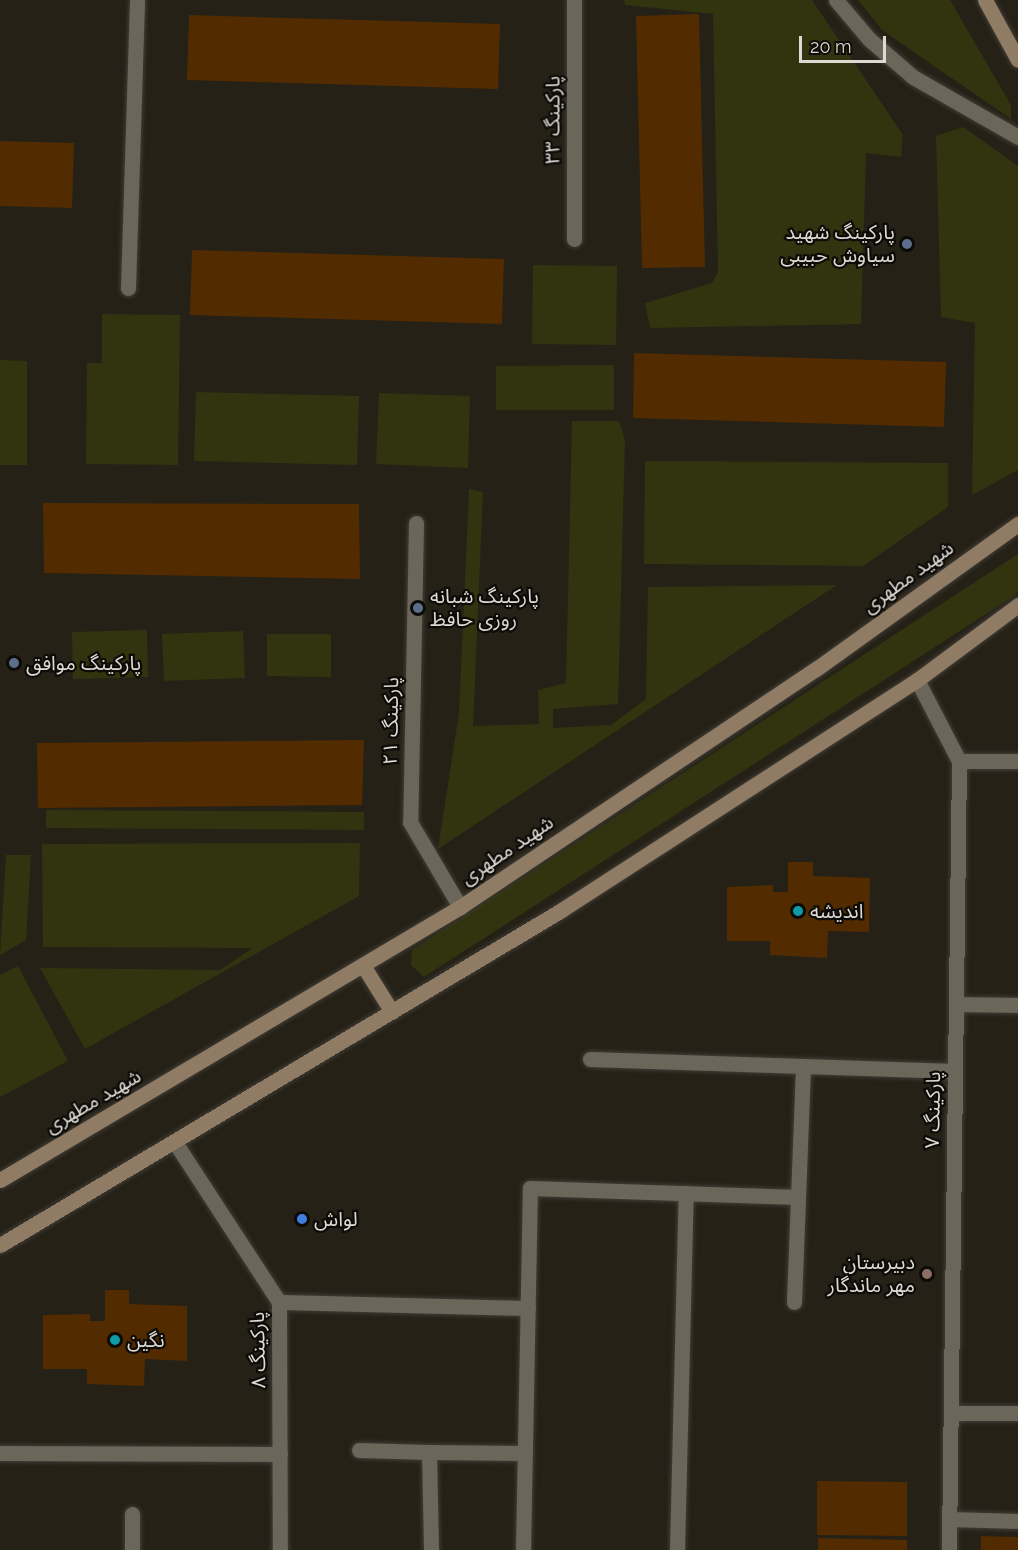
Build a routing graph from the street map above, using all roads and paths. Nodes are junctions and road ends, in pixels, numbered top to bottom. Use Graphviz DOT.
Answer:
graph roads {
  1 [pos="137,0"];
  2 [pos="574,0"];
  3 [pos="836,0"];
  4 [pos="985,0"];
  5 [pos="1018,60"];
  6 [pos="1018,137"];
  7 [pos="574,239"];
  8 [pos="128,288"];
  9 [pos="416,523"];
  10 [pos="1018,524"];
  11 [pos="1018,605"];
  12 [pos="917,680"];
  13 [pos="959,761"];
  14 [pos="1018,761"];
  15 [pos="460,907"];
  16 [pos="364,968"];
  17 [pos="956,1004"];
  18 [pos="1018,1005"];
  19 [pos="392,1012"];
  20 [pos="590,1059"];
  21 [pos="803,1066"];
  22 [pos="955,1071"];
  23 [pos="176,1144"];
  24 [pos="0,1180"];
  25 [pos="686,1193"];
  26 [pos="798,1197"];
  27 [pos="0,1245"];
  28 [pos="279,1302"];
  29 [pos="794,1302"];
  30 [pos="528,1308"];
  31 [pos="951,1413"];
  32 [pos="1018,1413"];
  33 [pos="359,1450"];
  34 [pos="429,1452"];
  35 [pos="0,1453"];
  36 [pos="525,1453"];
  37 [pos="280,1454"];
  38 [pos="132,1514"];
  39 [pos="949,1519"];
  40 [pos="1018,1521"];
  41 [pos="132,1550"];
  42 [pos="280,1550"];
  43 [pos="430,1550"];
  44 [pos="523,1550"];
  45 [pos="677,1550"];
  46 [pos="949,1550"];
  1 -- 8 [label="street"];
  2 -- 7 [label="street, پارکینگ ۳۳"];
  3 -- 6 [label="street"];
  4 -- 5 [label="main road"];
  9 -- 15 [label="street, پارکینگ ۲۱"];
  10 -- 15 [label="main road, شهید مطهری"];
  11 -- 12 [label="main road"];
  12 -- 13 [label="street, پارکینگ ۷"];
  12 -- 19 [label="main road"];
  13 -- 14 [label="street"];
  13 -- 17 [label="street, پارکینگ ۷"];
  15 -- 16 [label="main road, شهید مطهری"];
  16 -- 19 [label="main road"];
  16 -- 24 [label="main road, شهید مطهری"];
  17 -- 18 [label="street"];
  17 -- 22 [label="street, پارکینگ ۷"];
  19 -- 23 [label="main road"];
  20 -- 21 [label="street"];
  21 -- 22 [label="street"];
  21 -- 26 [label="street"];
  22 -- 31 [label="street, پارکینگ ۷"];
  23 -- 27 [label="main road"];
  23 -- 28 [label="street, پارکینگ ۸"];
  25 -- 26 [label="street"];
  25 -- 30 [label="street"];
  25 -- 45 [label="street"];
  26 -- 29 [label="street"];
  28 -- 30 [label="street"];
  28 -- 37 [label="street, پارکینگ ۸"];
  30 -- 36 [label="street"];
  31 -- 32 [label="street"];
  31 -- 39 [label="street, پارکینگ ۷"];
  33 -- 34 [label="street"];
  34 -- 36 [label="street"];
  34 -- 43 [label="street"];
  35 -- 37 [label="street"];
  36 -- 44 [label="street"];
  37 -- 42 [label="street, پارکینگ ۸"];
  38 -- 41 [label="street"];
  39 -- 40 [label="street"];
  39 -- 46 [label="street, پارکینگ ۷"];
}
